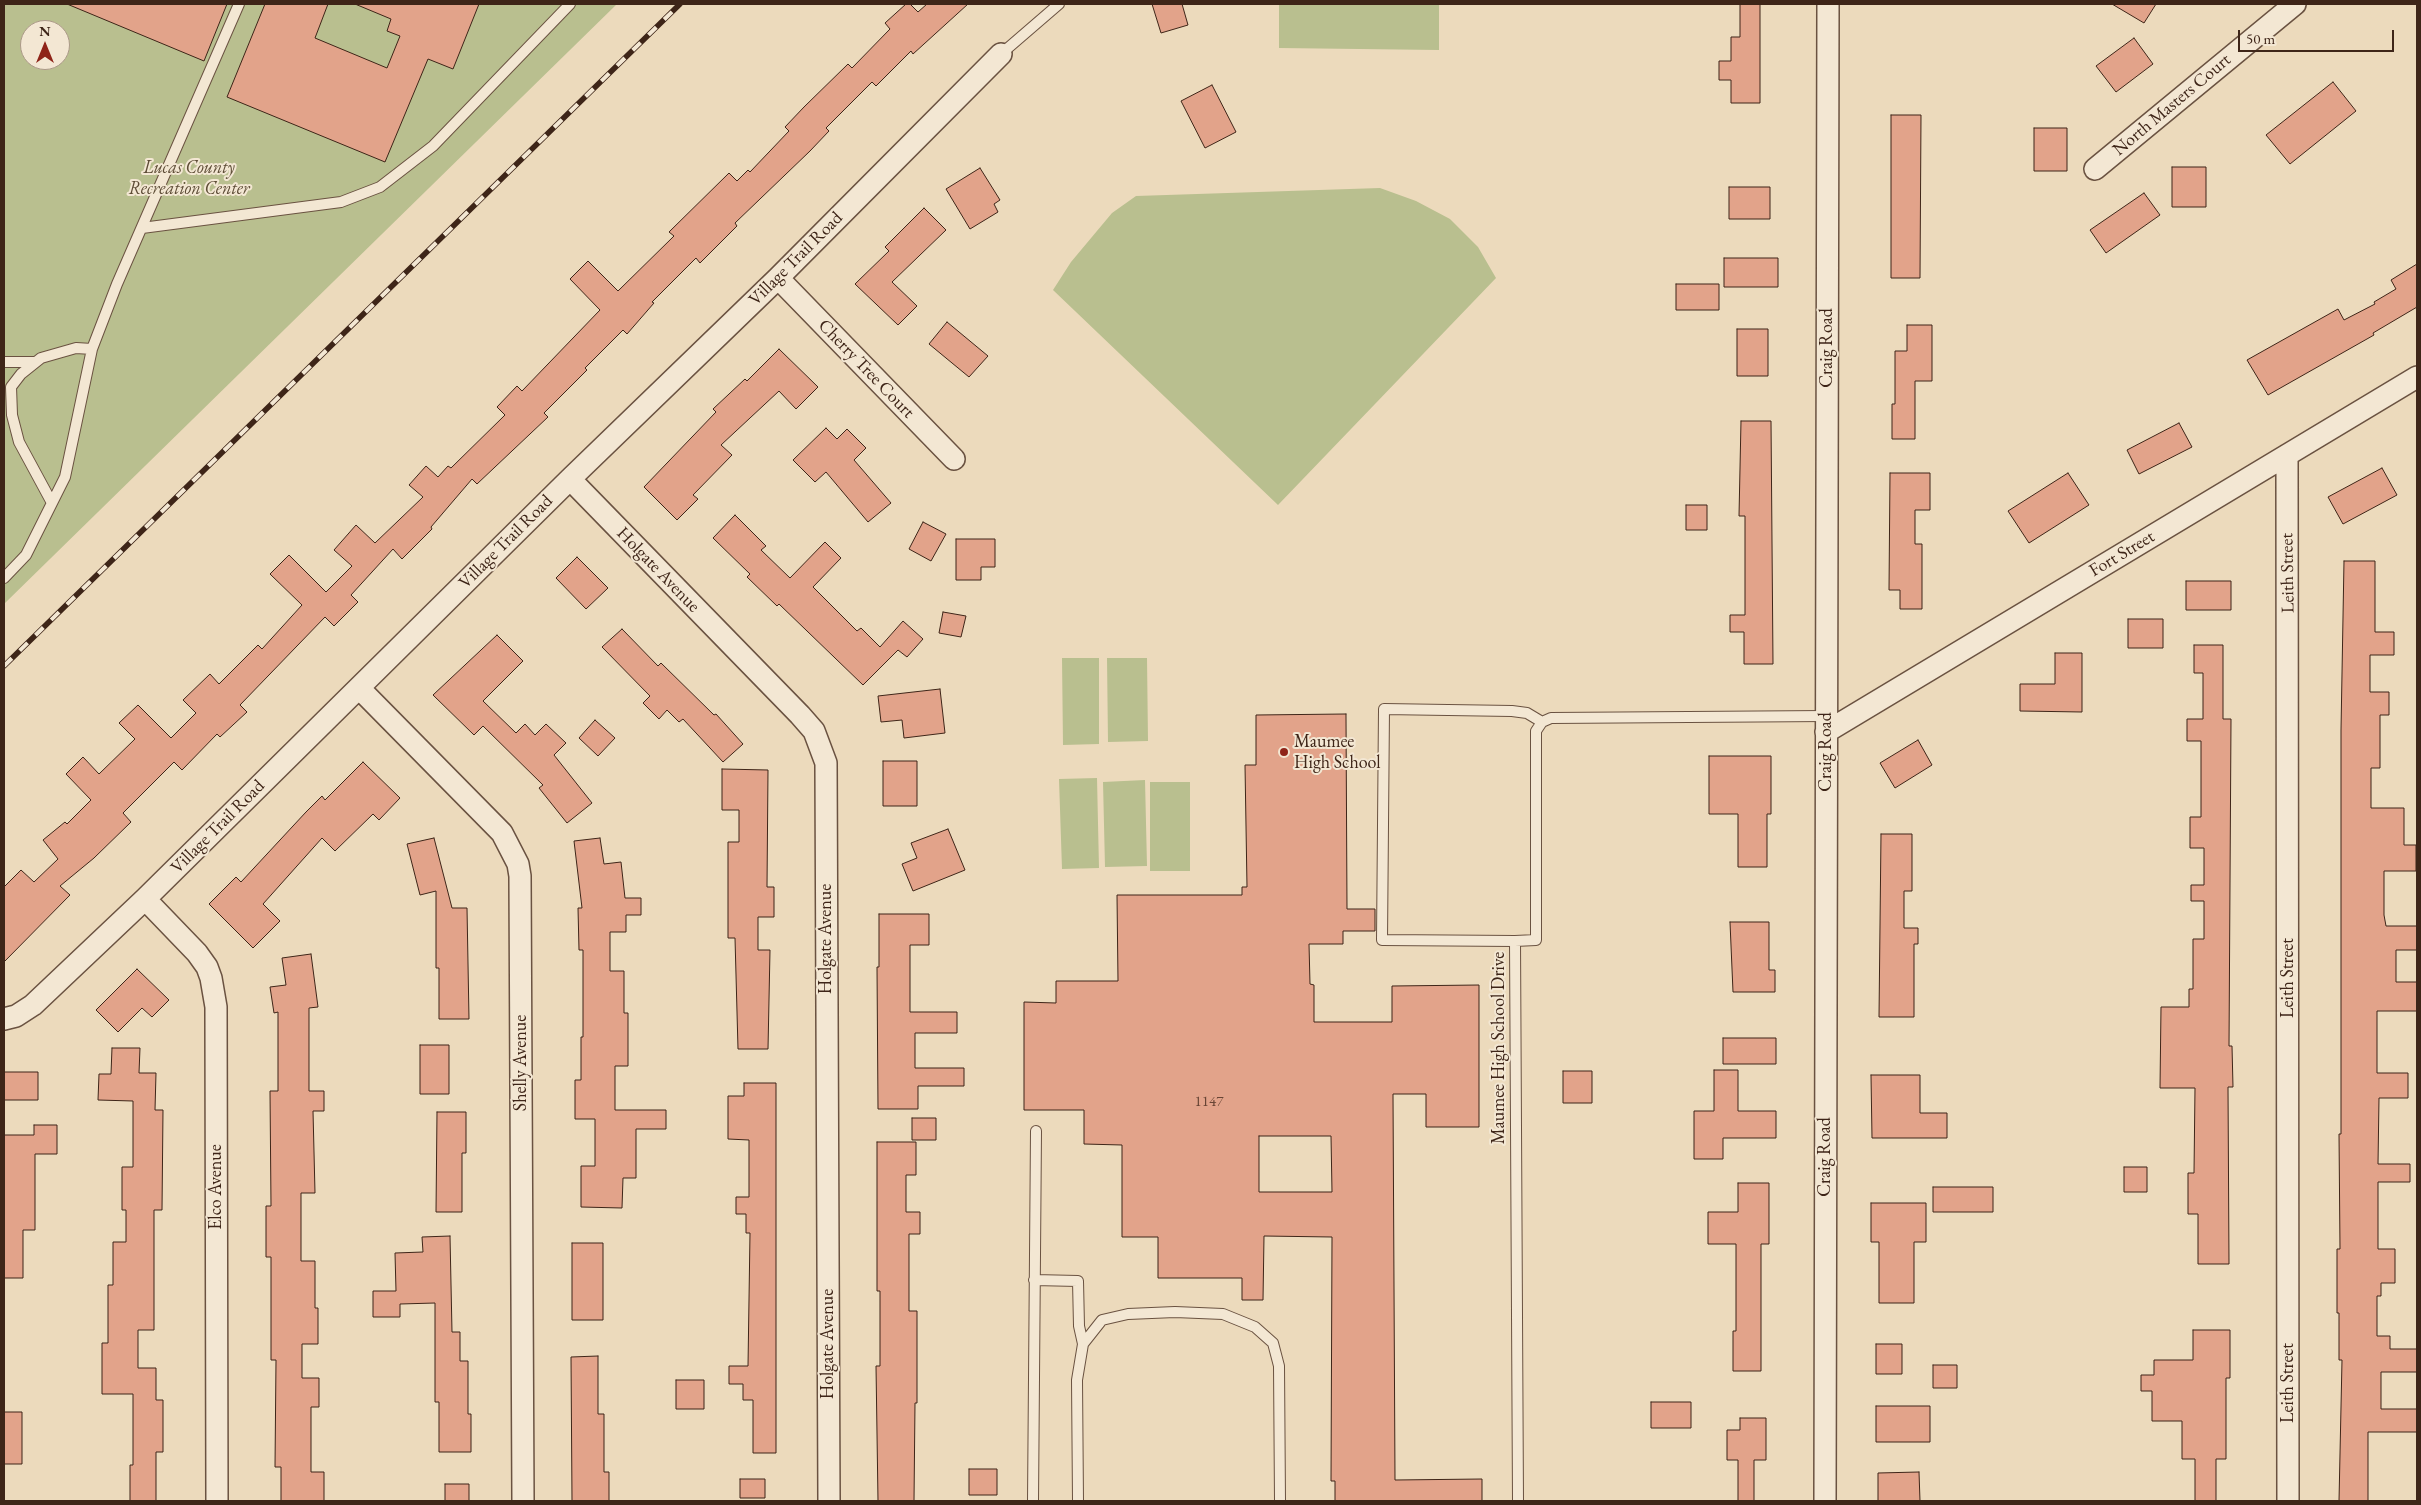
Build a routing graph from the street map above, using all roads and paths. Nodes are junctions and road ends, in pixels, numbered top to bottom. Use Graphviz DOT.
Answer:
graph roads {
  1 [pos="239,4"];
  2 [pos="570,4"];
  3 [pos="1059,4"];
  4 [pos="1828,4"];
  5 [pos="2295,4"];
  6 [pos="1001,54"];
  7 [pos="2095,169"];
  8 [pos="142,228"];
  9 [pos="778,278"];
  10 [pos="92,349"];
  11 [pos="4,362"];
  12 [pos="35,362"];
  13 [pos="2417,377"];
  14 [pos="2287,455"];
  15 [pos="954,459"];
  16 [pos="570,479"];
  17 [pos="52,503"];
  18 [pos="5,576"];
  19 [pos="359,688"];
  20 [pos="1542,722"];
  21 [pos="1826,724"];
  22 [pos="145,899"];
  23 [pos="1515,941"];
  24 [pos="4,1019"];
  25 [pos="1036,1131"];
  26 [pos="1034,1280"];
  27 [pos="1083,1344"];
  28 [pos="217,1501"];
  29 [pos="523,1501"];
  30 [pos="829,1501"];
  31 [pos="1033,1501"];
  32 [pos="1078,1501"];
  33 [pos="1280,1501"];
  34 [pos="1518,1501"];
  35 [pos="1825,1501"];
  36 [pos="2288,1501"];
  1 -- 8 [label="lane"];
  2 -- 8 [label="lane"];
  3 -- 6 [label="lane"];
  4 -- 21 [label="street, Craig Road"];
  5 -- 7 [label="street, North Masters Court"];
  6 -- 9 [label="street, Village Trail Road"];
  8 -- 10 [label="lane"];
  9 -- 15 [label="street, Cherry Tree Court"];
  9 -- 16 [label="street, Village Trail Road"];
  10 -- 12 [label="lane"];
  10 -- 17 [label="lane"];
  11 -- 12 [label="lane"];
  12 -- 17 [label="lane"];
  13 -- 14 [label="street, Fort Street"];
  14 -- 21 [label="street, Fort Street"];
  14 -- 36 [label="street, Leith Street"];
  16 -- 19 [label="street, Village Trail Road"];
  16 -- 30 [label="street, Holgate Avenue"];
  17 -- 18 [label="lane"];
  19 -- 22 [label="street, Village Trail Road"];
  19 -- 29 [label="street, Shelly Avenue"];
  20 -- 21 [label="lane"];
  20 -- 23 [label="lane, Maumee High School Drive"];
  20 -- 23 [label="lane"];
  21 -- 35 [label="street, Craig Road"];
  22 -- 24 [label="street, Village Trail Road"];
  22 -- 28 [label="street, Elco Avenue"];
  23 -- 34 [label="lane, Maumee High School Drive"];
  25 -- 26 [label="lane"];
  26 -- 27 [label="lane"];
  26 -- 31 [label="lane"];
  27 -- 32 [label="lane"];
  27 -- 33 [label="lane"];
}
